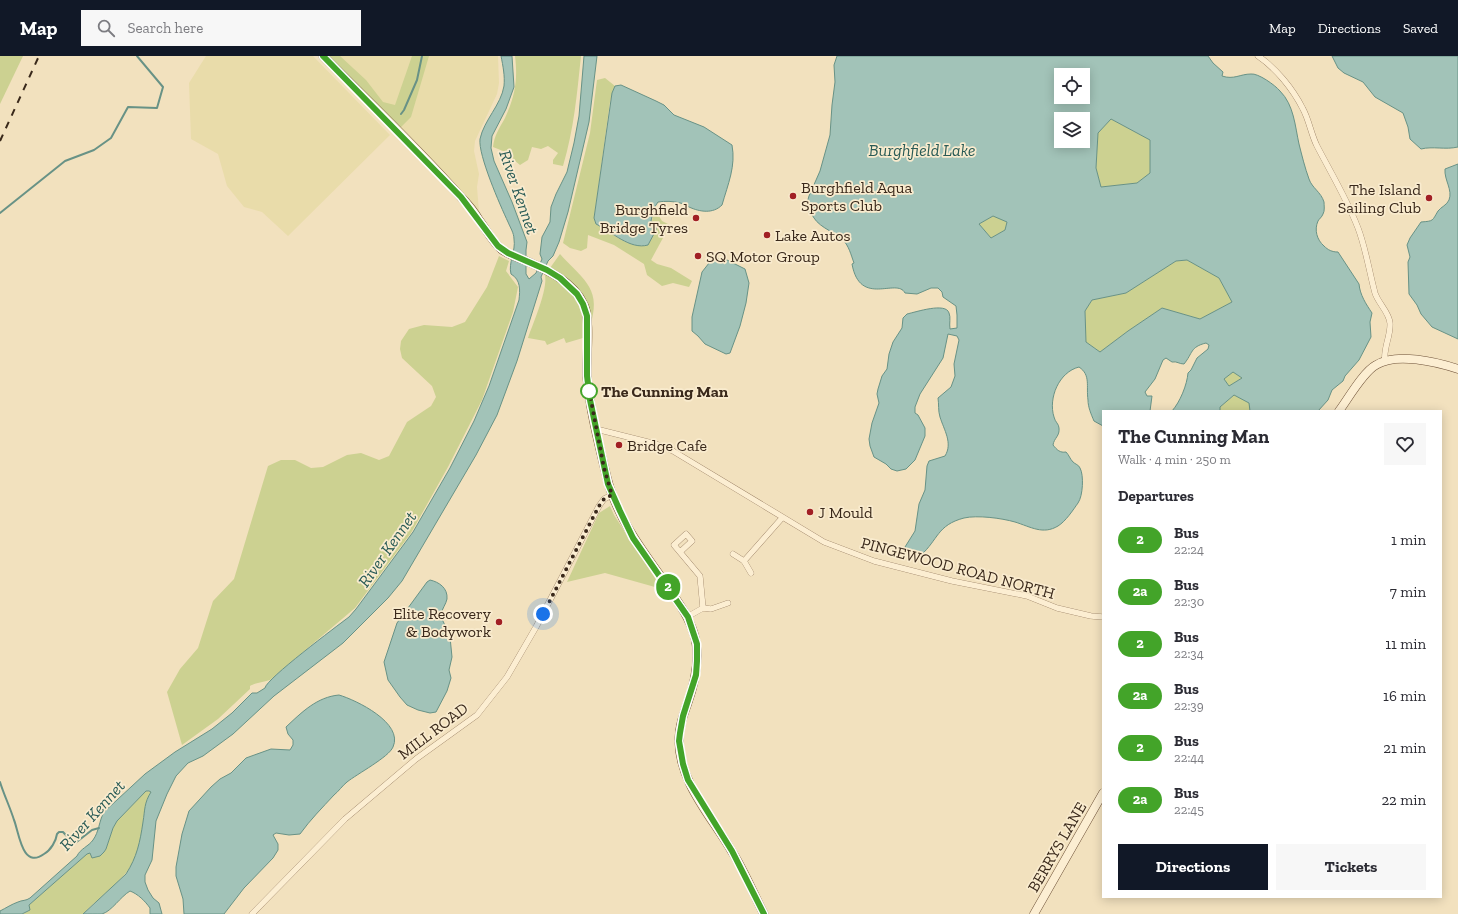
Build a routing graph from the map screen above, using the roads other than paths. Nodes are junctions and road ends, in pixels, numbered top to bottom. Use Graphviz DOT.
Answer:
graph roads {
  1 [pos="323,56"];
  2 [pos="1258,56"];
  3 [pos="1385,361"];
  4 [pos="1458,369"];
  5 [pos="1340,410"];
  6 [pos="596,429"];
  7 [pos="612,495"];
  8 [pos="782,518"];
  9 [pos="680,552"];
  10 [pos="733,554"];
  11 [pos="744,561"];
  12 [pos="751,573"];
  13 [pos="728,602"];
  14 [pos="703,608"];
  15 [pos="688,617"];
  16 [pos="1102,617"];
  17 [pos="1102,795"];
  18 [pos="252,914"];
  19 [pos="764,914"];
  20 [pos="1034,914"];
  1 -- 6 [label="street"];
  2 -- 3 [label="street"];
  3 -- 4 [label="street"];
  3 -- 5 [label="street"];
  6 -- 7 [label="street"];
  6 -- 8 [label="street, PINGEWOOD ROAD NORTH"];
  7 -- 15 [label="street"];
  7 -- 18 [label="street, MILL ROAD"];
  8 -- 11 [label="street"];
  8 -- 16 [label="street, PINGEWOOD ROAD NORTH"];
  9 -- 14 [label="street"];
  10 -- 11 [label="street"];
  11 -- 12 [label="street"];
  13 -- 14 [label="street"];
  14 -- 15 [label="street"];
  15 -- 19 [label="street"];
  17 -- 20 [label="street, BERRYS LANE"];
}
